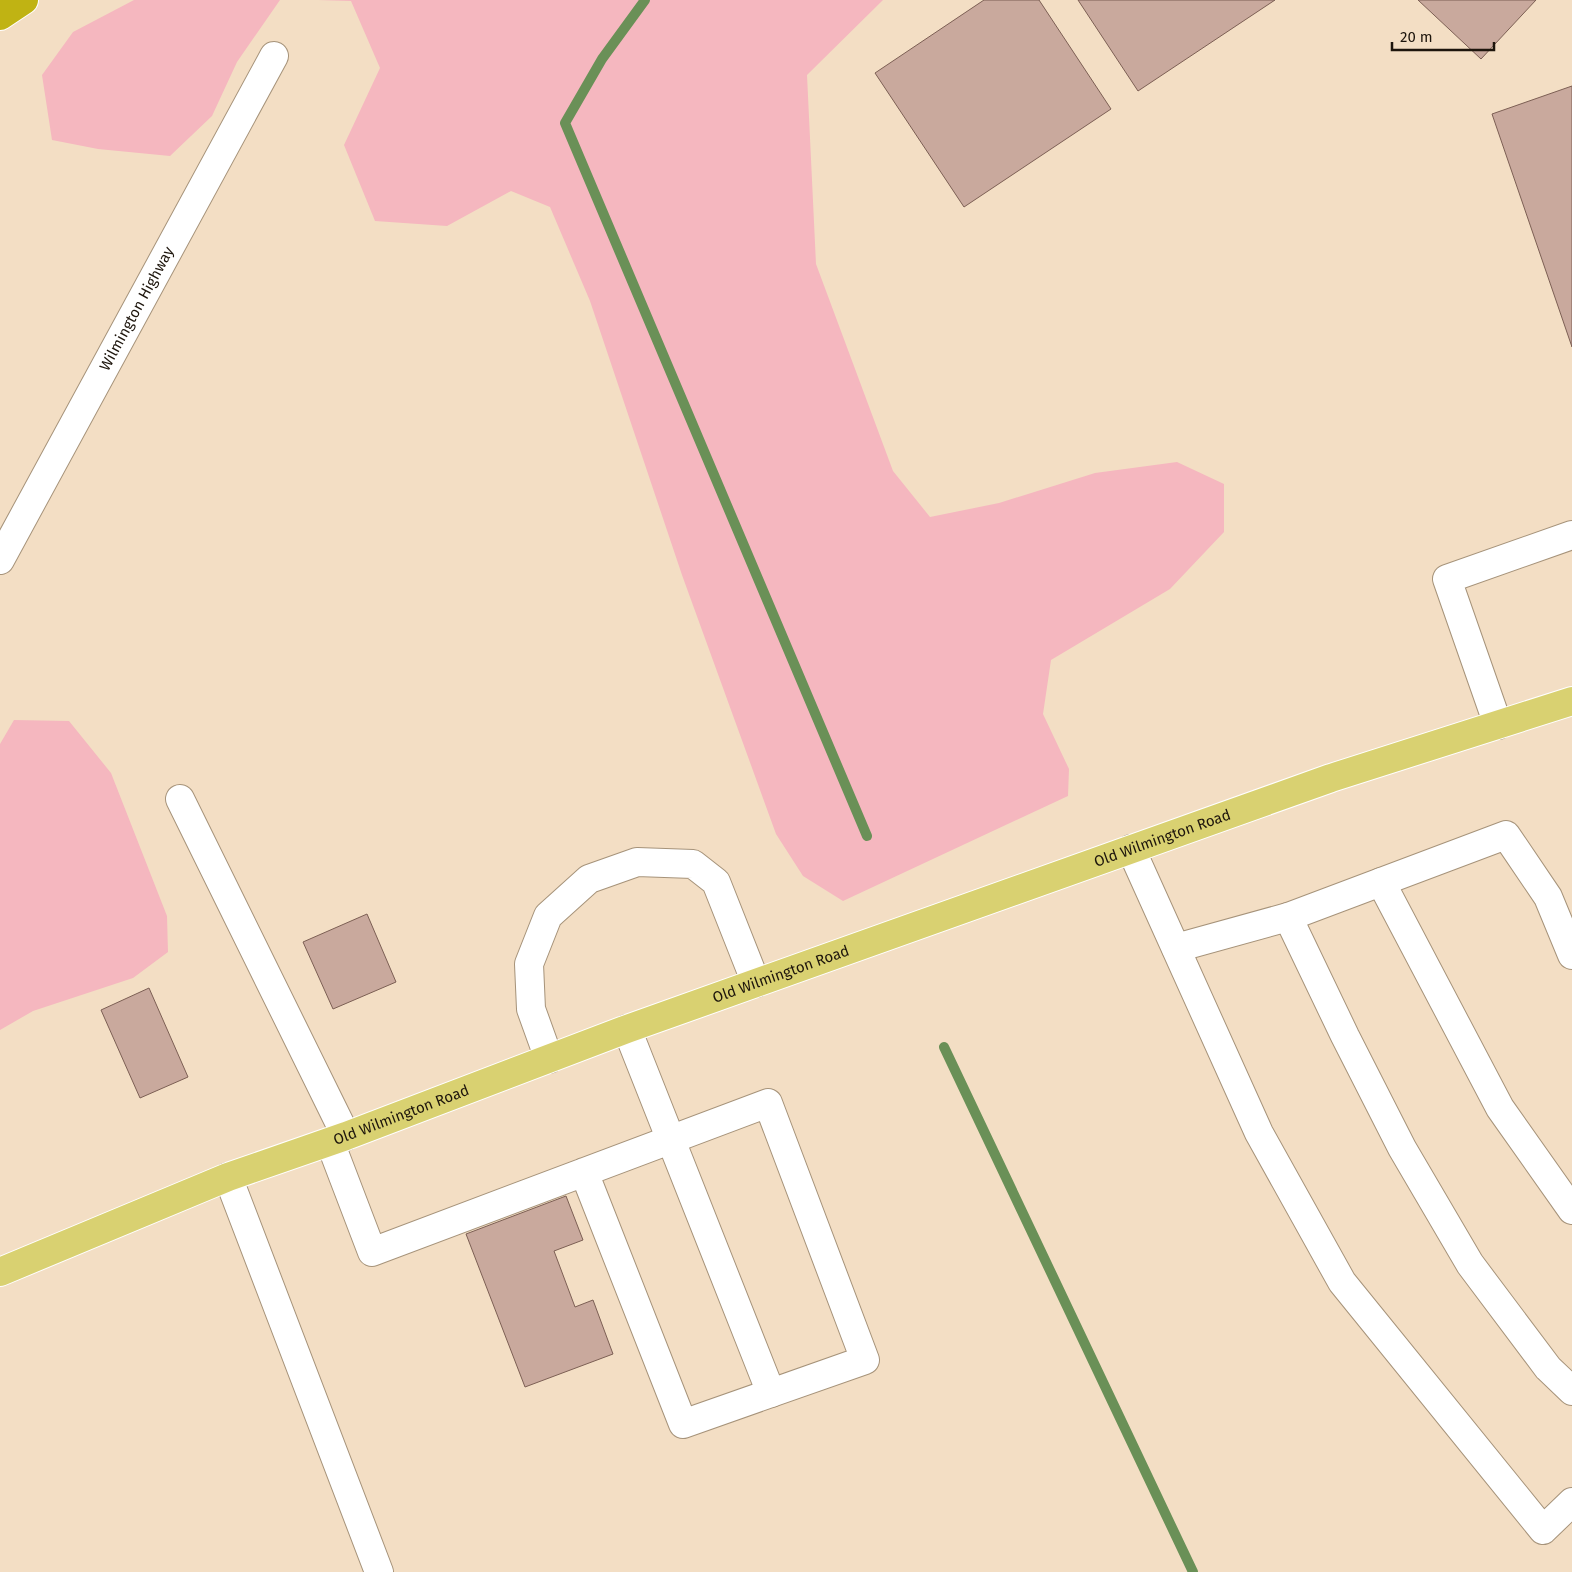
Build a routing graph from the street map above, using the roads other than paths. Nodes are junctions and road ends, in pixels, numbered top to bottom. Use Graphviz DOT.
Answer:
graph roads {
  1 [pos="24,0"];
  2 [pos="0,16"];
  3 [pos="274,56"];
  4 [pos="1572,536"];
  5 [pos="0,560"];
  6 [pos="1572,701"];
  7 [pos="1498,725"];
  8 [pos="180,799"];
  9 [pos="1131,849"];
  10 [pos="1381,882"];
  11 [pos="1288,917"];
  12 [pos="1176,948"];
  13 [pos="1572,955"];
  14 [pos="756,983"];
  15 [pos="627,1029"];
  16 [pos="549,1059"];
  17 [pos="338,1139"];
  18 [pos="671,1140"];
  19 [pos="584,1172"];
  20 [pos="228,1177"];
  21 [pos="1572,1210"];
  22 [pos="0,1272"];
  23 [pos="1572,1391"];
  24 [pos="771,1393"];
  25 [pos="1572,1502"];
  26 [pos="379,1572"];
  1 -- 2 [label="highway"];
  3 -- 5 [label="lane, Wilmington Highway"];
  4 -- 7 [label="lane"];
  6 -- 7 [label="main road, Old Wilmington Road"];
  7 -- 9 [label="main road, Old Wilmington Road"];
  8 -- 17 [label="lane"];
  9 -- 12 [label="lane"];
  9 -- 14 [label="main road, Old Wilmington Road"];
  10 -- 11 [label="lane"];
  10 -- 13 [label="lane"];
  10 -- 21 [label="lane"];
  11 -- 12 [label="lane"];
  11 -- 23 [label="lane"];
  12 -- 25 [label="lane"];
  14 -- 15 [label="main road, Old Wilmington Road"];
  14 -- 16 [label="lane"];
  15 -- 16 [label="main road, Old Wilmington Road"];
  15 -- 18 [label="lane"];
  16 -- 17 [label="main road, Old Wilmington Road"];
  17 -- 19 [label="lane"];
  17 -- 20 [label="main road, Old Wilmington Road"];
  18 -- 19 [label="lane"];
  18 -- 24 [label="lane"];
  18 -- 24 [label="lane"];
  19 -- 24 [label="lane"];
  20 -- 22 [label="main road, Old Wilmington Road"];
  20 -- 26 [label="lane"];
}
